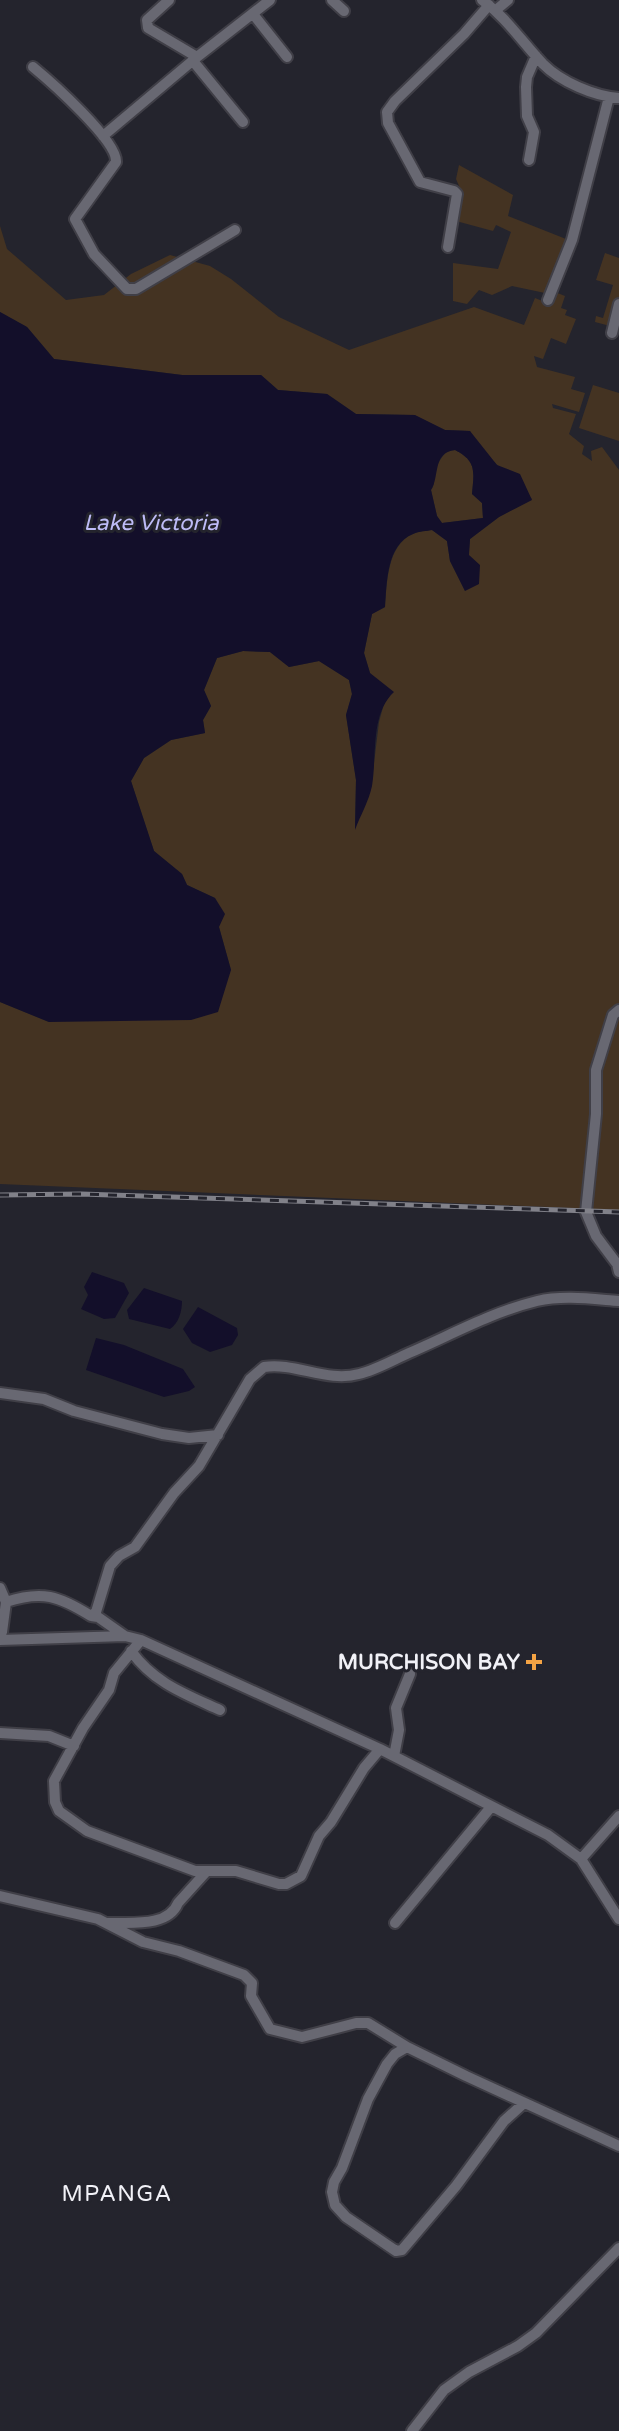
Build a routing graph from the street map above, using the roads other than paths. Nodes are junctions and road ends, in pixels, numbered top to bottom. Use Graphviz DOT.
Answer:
graph roads {
  1 [pos="169,0"];
  2 [pos="270,0"];
  3 [pos="332,0"];
  4 [pos="508,0"];
  5 [pos="489,5"];
  6 [pos="344,11"];
  7 [pos="253,14"];
  8 [pos="536,56"];
  9 [pos="287,57"];
  10 [pos="195,59"];
  11 [pos="33,67"];
  12 [pos="614,98"];
  13 [pos="243,123"];
  14 [pos="103,136"];
  15 [pos="529,160"];
  16 [pos="235,230"];
  17 [pos="448,247"];
  18 [pos="548,300"];
  19 [pos="619,304"];
  20 [pos="612,333"];
  21 [pos="619,1010"];
  22 [pos="619,1272"];
  23 [pos="619,1301"];
  24 [pos="0,1393"];
  25 [pos="218,1435"];
  26 [pos="0,1588"];
  27 [pos="6,1602"];
  28 [pos="91,1616"];
  29 [pos="2,1635"];
  30 [pos="125,1636"];
  31 [pos="141,1640"];
  32 [pos="132,1651"];
  33 [pos="410,1674"];
  34 [pos="220,1710"];
  35 [pos="0,1733"];
  36 [pos="74,1746"];
  37 [pos="380,1749"];
  38 [pos="394,1756"];
  39 [pos="491,1807"];
  40 [pos="619,1816"];
  41 [pos="582,1859"];
  42 [pos="206,1872"];
  43 [pos="0,1896"];
  44 [pos="619,1919"];
  45 [pos="107,1923"];
  46 [pos="396,1923"];
  47 [pos="407,2047"];
  48 [pos="524,2103"];
  49 [pos="619,2146"];
  50 [pos="619,2248"];
  51 [pos="412,2431"];
  1 -- 10 [label="street"];
  2 -- 7 [label="street"];
  3 -- 6 [label="street"];
  4 -- 5 [label="street"];
  5 -- 8 [label="street"];
  5 -- 17 [label="street"];
  7 -- 9 [label="street"];
  7 -- 10 [label="street"];
  8 -- 12 [label="street"];
  8 -- 15 [label="street"];
  10 -- 13 [label="street"];
  10 -- 14 [label="street"];
  11 -- 14 [label="street"];
  12 -- 18 [label="street"];
  14 -- 16 [label="street"];
  19 -- 20 [label="street"];
  21 -- 22 [label="street"];
  23 -- 25 [label="street"];
  24 -- 25 [label="street"];
  25 -- 28 [label="street"];
  26 -- 27 [label="street"];
  27 -- 28 [label="street"];
  27 -- 29 [label="street"];
  28 -- 30 [label="street"];
  29 -- 30 [label="street"];
  30 -- 31 [label="street"];
  31 -- 32 [label="street"];
  31 -- 37 [label="street"];
  32 -- 34 [label="street"];
  32 -- 36 [label="street"];
  33 -- 38 [label="street"];
  35 -- 36 [label="street"];
  36 -- 42 [label="street"];
  37 -- 38 [label="street"];
  37 -- 42 [label="street"];
  38 -- 39 [label="street"];
  39 -- 41 [label="street"];
  39 -- 46 [label="street"];
  40 -- 41 [label="street"];
  41 -- 44 [label="street"];
  42 -- 45 [label="street"];
  43 -- 45 [label="street"];
  45 -- 47 [label="street"];
  47 -- 48 [label="street"];
  47 -- 48 [label="street"];
  48 -- 49 [label="street"];
  50 -- 51 [label="street"];
}
